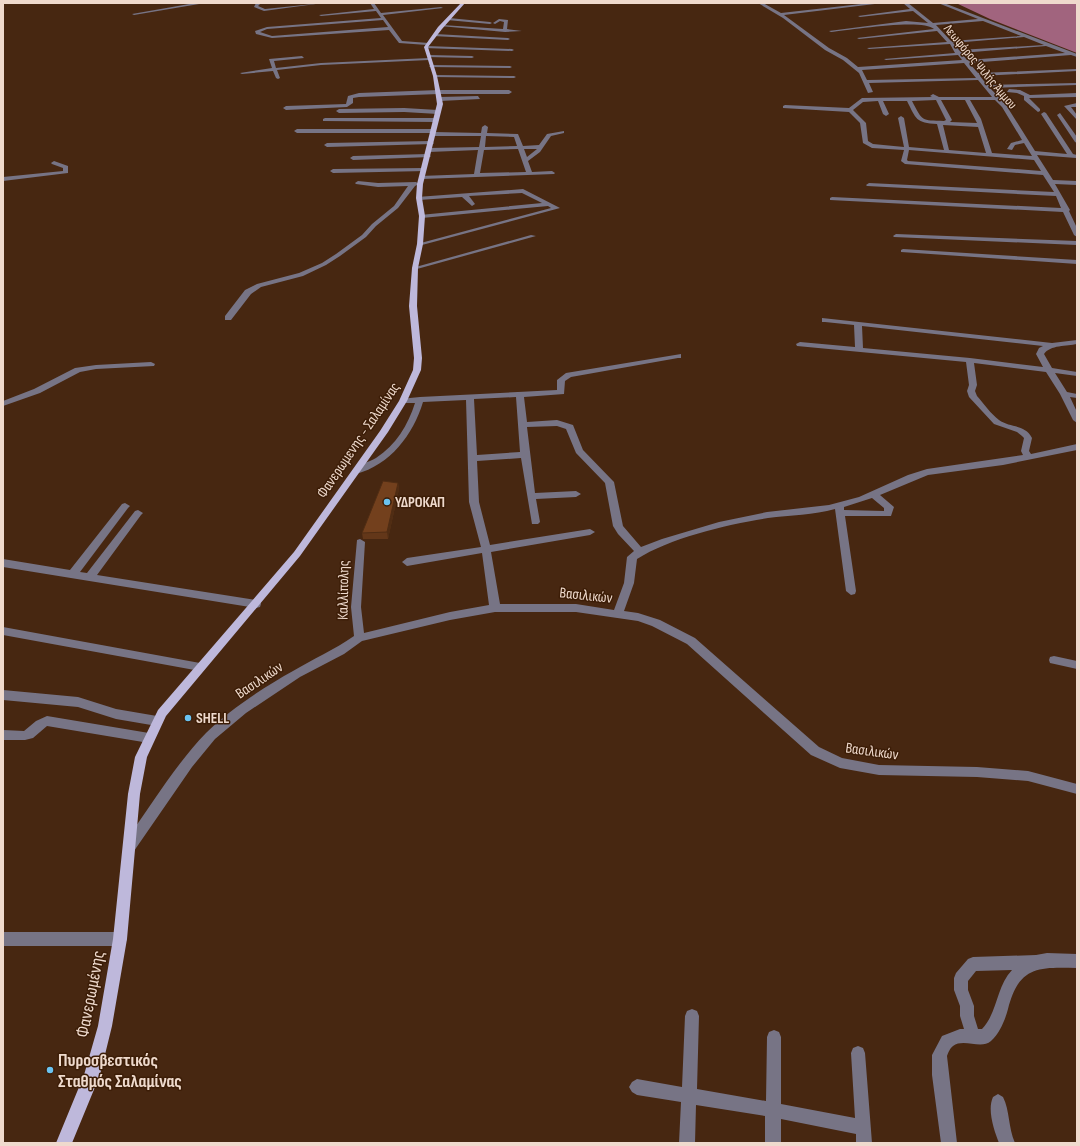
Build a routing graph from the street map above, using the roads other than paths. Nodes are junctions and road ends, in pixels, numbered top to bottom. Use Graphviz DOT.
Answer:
graph roads {
  1 [pos="182,3"];
  2 [pos="203,3"];
  3 [pos="259,3"];
  4 [pos="321,3"];
  5 [pos="463,3"];
  6 [pos="760,3"];
  7 [pos="794,3"];
  8 [pos="798,3"];
  9 [pos="881,3"];
  10 [pos="905,3"];
  11 [pos="940,3"];
  12 [pos="164,4"];
  13 [pos="373,4"];
  14 [pos="366,5"];
  15 [pos="143,8"];
  16 [pos="441,8"];
  17 [pos="914,10"];
  18 [pos="379,12"];
  19 [pos="134,14"];
  20 [pos="781,14"];
  21 [pos="321,15"];
  22 [pos="860,16"];
  23 [pos="385,19"];
  24 [pos="449,19"];
  25 [pos="982,20"];
  26 [pos="506,24"];
  27 [pos="925,25"];
  28 [pos="932,25"];
  29 [pos="521,26"];
  30 [pos="441,27"];
  31 [pos="392,28"];
  32 [pos="505,30"];
  33 [pos="938,30"];
  34 [pos="520,31"];
  35 [pos="831,31"];
  36 [pos="435,34"];
  37 [pos="841,35"];
  38 [pos="1025,37"];
  39 [pos="859,38"];
  40 [pos="501,39"];
  41 [pos="508,39"];
  42 [pos="950,43"];
  43 [pos="1048,46"];
  44 [pos="869,48"];
  45 [pos="492,50"];
  46 [pos="512,50"];
  47 [pos="429,53"];
  48 [pos="957,53"];
  49 [pos="1070,54"];
  50 [pos="1077,56"];
  51 [pos="472,57"];
  52 [pos="886,59"];
  53 [pos="964,61"];
  54 [pos="510,66"];
  55 [pos="310,68"];
  56 [pos="274,69"];
  57 [pos="857,69"];
  58 [pos="1077,70"];
  59 [pos="1067,71"];
  60 [pos="242,73"];
  61 [pos="435,76"];
  62 [pos="514,77"];
  63 [pos="977,77"];
  64 [pos="278,78"];
  65 [pos="1077,78"];
  66 [pos="866,82"];
  67 [pos="1077,84"];
  68 [pos="988,89"];
  69 [pos="509,92"];
  70 [pos="870,92"];
  71 [pos="439,95"];
  72 [pos="1077,95"];
  73 [pos="1027,96"];
  74 [pos="488,98"];
  75 [pos="938,98"];
  76 [pos="966,98"];
  77 [pos="996,98"];
  78 [pos="908,99"];
  79 [pos="880,100"];
  80 [pos="1077,104"];
  81 [pos="785,107"];
  82 [pos="286,108"];
  83 [pos="850,110"];
  84 [pos="1038,110"];
  85 [pos="295,112"];
  86 [pos="886,114"];
  87 [pos="1044,114"];
  88 [pos="1060,115"];
  89 [pos="437,116"];
  90 [pos="901,118"];
  91 [pos="1077,118"];
  92 [pos="325,120"];
  93 [pos="363,120"];
  94 [pos="942,124"];
  95 [pos="979,125"];
  96 [pos="485,127"];
  97 [pos="297,131"];
  98 [pos="362,132"];
  99 [pos="562,132"];
  100 [pos="433,133"];
  101 [pos="484,135"];
  102 [pos="1024,141"];
  103 [pos="1077,141"];
  104 [pos="359,144"];
  105 [pos="327,145"];
  106 [pos="520,147"];
  107 [pos="540,147"];
  108 [pos="480,149"];
  109 [pos="907,149"];
  110 [pos="1010,149"];
  111 [pos="429,150"];
  112 [pos="947,152"];
  113 [pos="990,155"];
  114 [pos="1034,156"];
  115 [pos="1074,156"];
  116 [pos="353,158"];
  117 [pos="525,161"];
  118 [pos="54,163"];
  119 [pos="333,171"];
  120 [pos="348,171"];
  121 [pos="1045,172"];
  122 [pos="552,173"];
  123 [pos="530,174"];
  124 [pos="477,175"];
  125 [pos="346,178"];
  126 [pos="3,179"];
  127 [pos="420,179"];
  128 [pos="1051,182"];
  129 [pos="358,183"];
  130 [pos="1077,183"];
  131 [pos="868,185"];
  132 [pos="526,192"];
  133 [pos="1058,194"];
  134 [pos="464,195"];
  135 [pos="419,198"];
  136 [pos="832,199"];
  137 [pos="472,204"];
  138 [pos="549,204"];
  139 [pos="525,206"];
  140 [pos="1067,210"];
  141 [pos="422,216"];
  142 [pos="517,218"];
  143 [pos="1077,234"];
  144 [pos="533,236"];
  145 [pos="896,236"];
  146 [pos="1077,243"];
  147 [pos="420,244"];
  148 [pos="903,251"];
  149 [pos="1077,262"];
  150 [pos="415,268"];
  151 [pos="228,318"];
  152 [pos="825,320"];
  153 [pos="858,324"];
  154 [pos="1077,342"];
  155 [pos="800,344"];
  156 [pos="1052,345"];
  157 [pos="859,349"];
  158 [pos="678,356"];
  159 [pos="970,360"];
  160 [pos="151,364"];
  161 [pos="1050,370"];
  162 [pos="1077,374"];
  163 [pos="520,393"];
  164 [pos="1064,394"];
  165 [pos="1077,396"];
  166 [pos="470,397"];
  167 [pos="420,399"];
  168 [pos="403,401"];
  169 [pos="3,404"];
  170 [pos="1077,420"];
  171 [pos="522,425"];
  172 [pos="1077,447"];
  173 [pos="525,455"];
  174 [pos="1029,457"];
  175 [pos="473,458"];
  176 [pos="356,471"];
  177 [pos="576,494"];
  178 [pos="874,495"];
  179 [pos="531,496"];
  180 [pos="125,506"];
  181 [pos="840,509"];
  182 [pos="138,514"];
  183 [pos="535,522"];
  184 [pos="590,532"];
  185 [pos="360,542"];
  186 [pos="486,549"];
  187 [pos="640,551"];
  188 [pos="407,562"];
  189 [pos="3,563"];
  190 [pos="73,574"];
  191 [pos="90,577"];
  192 [pos="851,591"];
  193 [pos="256,604"];
  194 [pos="495,608"];
  195 [pos="618,614"];
  196 [pos="3,631"];
  197 [pos="359,638"];
  198 [pos="1054,660"];
  199 [pos="1077,664"];
  200 [pos="200,667"];
  201 [pos="3,695"];
  202 [pos="157,721"];
  203 [pos="3,736"];
  204 [pos="149,738"];
  205 [pos="1077,789"];
  206 [pos="129,847"];
  207 [pos="3,939"];
  208 [pos="120,939"];
  209 [pos="1077,961"];
  210 [pos="1037,962"];
  211 [pos="692,1016"];
  212 [pos="971,1036"];
  213 [pos="774,1037"];
  214 [pos="858,1053"];
  215 [pos="637,1088"];
  216 [pos="689,1097"];
  217 [pos="998,1102"];
  218 [pos="773,1110"];
  219 [pos="863,1136"];
  220 [pos="64,1143"];
  221 [pos="687,1143"];
  222 [pos="773,1143"];
  223 [pos="949,1143"];
  224 [pos="1007,1143"];
  1 -- 12 [label="street"];
  2 -- 19 [label="street"];
  3 -- 4 [label="street"];
  5 -- 24 [label="main road"];
  6 -- 20 [label="street"];
  7 -- 8 [label="street"];
  9 -- 20 [label="street"];
  10 -- 17 [label="street, Λεωφόρος Ψιλής Άμμου"];
  11 -- 25 [label="street"];
  12 -- 15 [label="street"];
  13 -- 14 [label="street"];
  13 -- 18 [label="street"];
  16 -- 18 [label="street"];
  17 -- 22 [label="street"];
  17 -- 28 [label="street, Λεωφόρος Ψιλής Άμμου"];
  18 -- 21 [label="street"];
  18 -- 23 [label="street"];
  20 -- 57 [label="street"];
  23 -- 31 [label="street"];
  23 -- 31 [label="street"];
  24 -- 26 [label="street"];
  24 -- 30 [label="main road"];
  25 -- 28 [label="street"];
  25 -- 38 [label="street"];
  26 -- 29 [label="street"];
  26 -- 32 [label="street"];
  27 -- 28 [label="street"];
  27 -- 35 [label="street"];
  27 -- 37 [label="street"];
  28 -- 33 [label="street, Λεωφόρος Ψιλής Άμμου"];
  30 -- 32 [label="street"];
  30 -- 36 [label="main road"];
  30 -- 47 [label="main road"];
  31 -- 47 [label="street"];
  32 -- 34 [label="street"];
  33 -- 39 [label="street"];
  33 -- 42 [label="street, Λεωφόρος Ψιλής Άμμου"];
  36 -- 40 [label="street"];
  36 -- 47 [label="main road"];
  38 -- 42 [label="street"];
  38 -- 43 [label="street"];
  40 -- 41 [label="street"];
  40 -- 45 [label="street"];
  42 -- 44 [label="street"];
  42 -- 48 [label="street, Λεωφόρος Ψιλής Άμμου"];
  43 -- 48 [label="street"];
  43 -- 49 [label="street"];
  45 -- 46 [label="street"];
  45 -- 47 [label="street"];
  47 -- 51 [label="street"];
  47 -- 54 [label="street"];
  47 -- 55 [label="street"];
  47 -- 61 [label="main road, Φανερωμενης - Σαλαμίνας"];
  48 -- 52 [label="street"];
  48 -- 53 [label="street, Λεωφόρος Ψιλής Άμμου"];
  49 -- 50 [label="street"];
  49 -- 53 [label="street"];
  53 -- 57 [label="street"];
  53 -- 63 [label="street, Λεωφόρος Ψιλής Άμμου"];
  55 -- 56 [label="street"];
  55 -- 56 [label="street"];
  56 -- 60 [label="street"];
  56 -- 64 [label="street"];
  57 -- 66 [label="street"];
  58 -- 59 [label="street"];
  59 -- 63 [label="street"];
  59 -- 65 [label="street"];
  61 -- 62 [label="street"];
  61 -- 71 [label="main road, Φανερωμενης - Σαλαμίνας"];
  63 -- 66 [label="street"];
  63 -- 68 [label="street, Λεωφόρος Ψιλής Άμμου"];
  66 -- 70 [label="street"];
  67 -- 68 [label="street"];
  68 -- 73 [label="street"];
  68 -- 77 [label="street, Λεωφόρος Ψιλής Άμμου"];
  69 -- 71 [label="street"];
  71 -- 74 [label="street"];
  71 -- 82 [label="street"];
  71 -- 89 [label="main road, Φανερωμενης - Σαλαμίνας"];
  72 -- 73 [label="street"];
  73 -- 84 [label="street"];
  75 -- 76 [label="street"];
  75 -- 78 [label="street"];
  75 -- 94 [label="street"];
  76 -- 77 [label="street"];
  76 -- 95 [label="street"];
  77 -- 102 [label="street, Λεωφόρος Ψιλής Άμμου"];
  78 -- 79 [label="street"];
  78 -- 94 [label="street"];
  79 -- 83 [label="street"];
  79 -- 86 [label="street"];
  80 -- 91 [label="street"];
  81 -- 83 [label="street"];
  83 -- 109 [label="street"];
  85 -- 89 [label="street"];
  87 -- 115 [label="street"];
  88 -- 103 [label="street"];
  89 -- 93 [label="street"];
  89 -- 100 [label="main road, Φανερωμενης - Σαλαμίνας"];
  90 -- 109 [label="street"];
  92 -- 93 [label="street"];
  93 -- 98 [label="street"];
  94 -- 95 [label="street"];
  94 -- 112 [label="street"];
  95 -- 113 [label="street"];
  96 -- 101 [label="street"];
  97 -- 98 [label="street"];
  98 -- 100 [label="street"];
  98 -- 104 [label="street"];
  99 -- 107 [label="street"];
  100 -- 101 [label="street"];
  100 -- 111 [label="main road, Φανερωμενης - Σαλαμίνας"];
  101 -- 106 [label="street"];
  101 -- 108 [label="street"];
  102 -- 110 [label="street"];
  102 -- 114 [label="street, Λεωφόρος Ψιλής Άμμου"];
  104 -- 105 [label="street"];
  104 -- 111 [label="street"];
  104 -- 116 [label="street"];
  106 -- 107 [label="street"];
  106 -- 108 [label="street"];
  106 -- 117 [label="street"];
  107 -- 117 [label="street"];
  108 -- 111 [label="street"];
  108 -- 124 [label="street"];
  109 -- 112 [label="street"];
  109 -- 121 [label="street"];
  111 -- 116 [label="street"];
  111 -- 127 [label="main road, Φανερωμενης - Σαλαμίνας"];
  112 -- 113 [label="street"];
  113 -- 114 [label="street"];
  114 -- 115 [label="street"];
  114 -- 121 [label="street, Λεωφόρος Ψιλής Άμμου"];
  116 -- 120 [label="street"];
  117 -- 123 [label="street"];
  118 -- 126 [label="street"];
  119 -- 120 [label="street"];
  120 -- 125 [label="street"];
  120 -- 127 [label="street"];
  121 -- 128 [label="street, Λεωφόρος Ψιλής Άμμου"];
  122 -- 123 [label="street"];
  123 -- 124 [label="street"];
  124 -- 127 [label="street"];
  127 -- 129 [label="street"];
  127 -- 135 [label="main road, Φανερωμενης - Σαλαμίνας"];
  127 -- 151 [label="street"];
  128 -- 130 [label="street"];
  128 -- 133 [label="street, Λεωφόρος Ψιλής Άμμου"];
  131 -- 133 [label="street"];
  132 -- 134 [label="street"];
  132 -- 138 [label="street"];
  132 -- 139 [label="street"];
  133 -- 140 [label="street, Λεωφόρος Ψιλής Άμμου"];
  134 -- 135 [label="street"];
  134 -- 137 [label="street"];
  135 -- 141 [label="main road, Φανερωμενης - Σαλαμίνας"];
  136 -- 140 [label="street"];
  138 -- 139 [label="street"];
  138 -- 142 [label="street"];
  139 -- 141 [label="street"];
  139 -- 142 [label="street"];
  140 -- 143 [label="street, Λεωφόρος Ψιλής Άμμου"];
  141 -- 147 [label="main road, Φανερωμενης - Σαλαμίνας"];
  142 -- 147 [label="street"];
  144 -- 150 [label="street"];
  145 -- 146 [label="street"];
  147 -- 150 [label="main road, Φανερωμενης - Σαλαμίνας"];
  148 -- 149 [label="street"];
  150 -- 168 [label="main road, Φανερωμενης - Σαλαμίνας"];
  152 -- 153 [label="street"];
  153 -- 156 [label="street"];
  153 -- 157 [label="street"];
  154 -- 156 [label="street"];
  155 -- 157 [label="street"];
  156 -- 161 [label="street"];
  157 -- 159 [label="street"];
  158 -- 163 [label="street"];
  159 -- 161 [label="street"];
  159 -- 174 [label="street"];
  160 -- 169 [label="street"];
  161 -- 162 [label="street"];
  161 -- 164 [label="street"];
  163 -- 166 [label="street"];
  163 -- 171 [label="street"];
  164 -- 165 [label="street"];
  164 -- 170 [label="street"];
  166 -- 167 [label="street"];
  166 -- 175 [label="street"];
  167 -- 168 [label="street"];
  167 -- 176 [label="street"];
  168 -- 176 [label="main road, Φανερωμενης - Σαλαμίνας"];
  171 -- 173 [label="street"];
  171 -- 187 [label="street"];
  172 -- 174 [label="street"];
  173 -- 175 [label="street"];
  173 -- 179 [label="street"];
  174 -- 178 [label="street"];
  175 -- 186 [label="street"];
  176 -- 193 [label="main road, Φανερωμενης - Σαλαμίνας"];
  177 -- 179 [label="street"];
  178 -- 181 [label="street"];
  178 -- 181 [label="street"];
  179 -- 183 [label="street"];
  180 -- 190 [label="street"];
  181 -- 187 [label="street"];
  181 -- 192 [label="street"];
  182 -- 191 [label="street"];
  184 -- 186 [label="street"];
  185 -- 197 [label="street, Καλλίπολης"];
  186 -- 188 [label="street"];
  186 -- 194 [label="street"];
  187 -- 195 [label="street"];
  189 -- 190 [label="street"];
  190 -- 191 [label="street"];
  191 -- 193 [label="street"];
  193 -- 200 [label="main road, Φανερωμενης - Σαλαμίνας"];
  194 -- 195 [label="street, Βασιλικών"];
  194 -- 197 [label="street, Βασιλικών"];
  195 -- 205 [label="street, Βασιλικών"];
  196 -- 200 [label="street"];
  197 -- 206 [label="street, Βασιλικών"];
  198 -- 199 [label="street"];
  200 -- 202 [label="main road, Φανερωμενης - Σαλαμίνας"];
  201 -- 202 [label="street"];
  202 -- 204 [label="main road, Φανερωμενης - Σαλαμίνας"];
  203 -- 204 [label="street"];
  204 -- 206 [label="main road, Φανερωμενης - Σαλαμίνας"];
  206 -- 208 [label="main road, Φανερωμένης"];
  207 -- 208 [label="street"];
  208 -- 220 [label="main road, Φανερωμένης"];
  209 -- 210 [label="street"];
  210 -- 212 [label="street"];
  210 -- 212 [label="street"];
  211 -- 216 [label="street"];
  212 -- 223 [label="street"];
  213 -- 218 [label="street"];
  214 -- 219 [label="street"];
  215 -- 216 [label="street"];
  216 -- 218 [label="street"];
  216 -- 221 [label="street"];
  217 -- 224 [label="street"];
  218 -- 219 [label="street"];
  218 -- 222 [label="street"];
}
